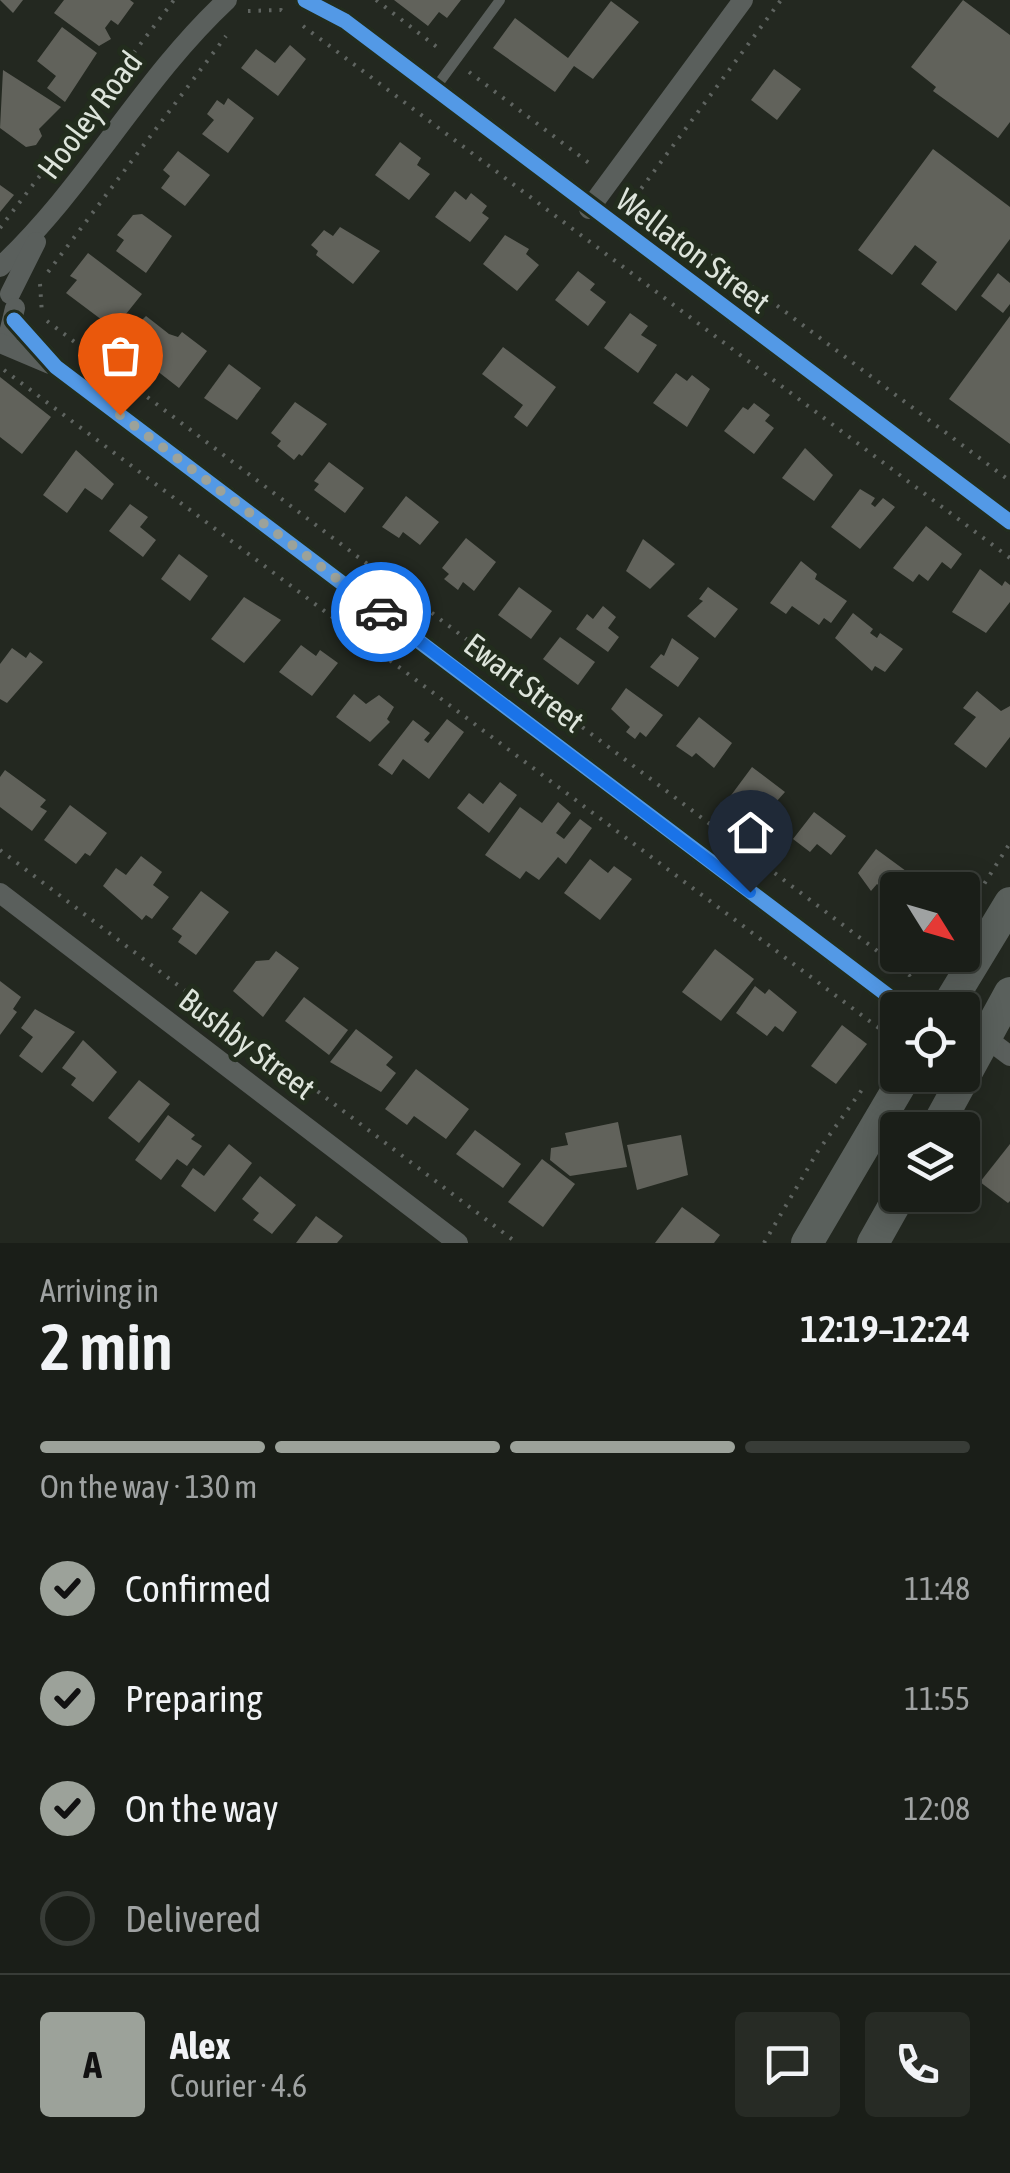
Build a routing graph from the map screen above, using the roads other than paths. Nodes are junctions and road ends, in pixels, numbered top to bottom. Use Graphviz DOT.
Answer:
graph roads {
  1 [pos="202,0"];
  2 [pos="306,0"];
  3 [pos="326,0"];
  4 [pos="500,0"];
  5 [pos="743,0"];
  6 [pos="235,6"];
  7 [pos="345,21"];
  8 [pos="184,40"];
  9 [pos="433,91"];
  10 [pos="589,208"];
  11 [pos="43,226"];
  12 [pos="0,267"];
  13 [pos="5,288"];
  14 [pos="14,320"];
  15 [pos="0,342"];
  16 [pos="56,367"];
  17 [pos="1010,522"];
  18 [pos="0,893"];
  19 [pos="1010,903"];
  20 [pos="883,992"];
  21 [pos="956,992"];
  22 [pos="1010,993"];
  23 [pos="998,1047"];
  24 [pos="883,1092"];
  25 [pos="949,1112"];
  26 [pos="890,1212"];
  27 [pos="458,1243"];
  28 [pos="807,1243"];
  29 [pos="873,1243"];
  1 -- 8 [label="street, Hooley Road"];
  2 -- 7 [label="street, Wellaton Street"];
  3 -- 7 [label="street, Wellaton Street"];
  4 -- 9 [label="lane"];
  5 -- 10 [label="street"];
  6 -- 8 [label="street, Hooley Road"];
  7 -- 9 [label="street, Wellaton Street"];
  8 -- 11 [label="street, Hooley Road"];
  9 -- 10 [label="street, Wellaton Street"];
  10 -- 17 [label="street, Wellaton Street"];
  11 -- 12 [label="street, Hooley Road"];
  11 -- 13 [label="street, Hooley Road"];
  13 -- 14 [label="street"];
  14 -- 15 [label="street, Ewart Street"];
  14 -- 16 [label="street, Ewart Street"];
  15 -- 16 [label="street, Ewart Street"];
  16 -- 20 [label="street, Ewart Street"];
  18 -- 27 [label="street, Bushby Street"];
  19 -- 21 [label="main road"];
  22 -- 23 [label="main road"];
  23 -- 25 [label="main road"];
  24 -- 28 [label="main road"];
  26 -- 29 [label="main road"];
}
